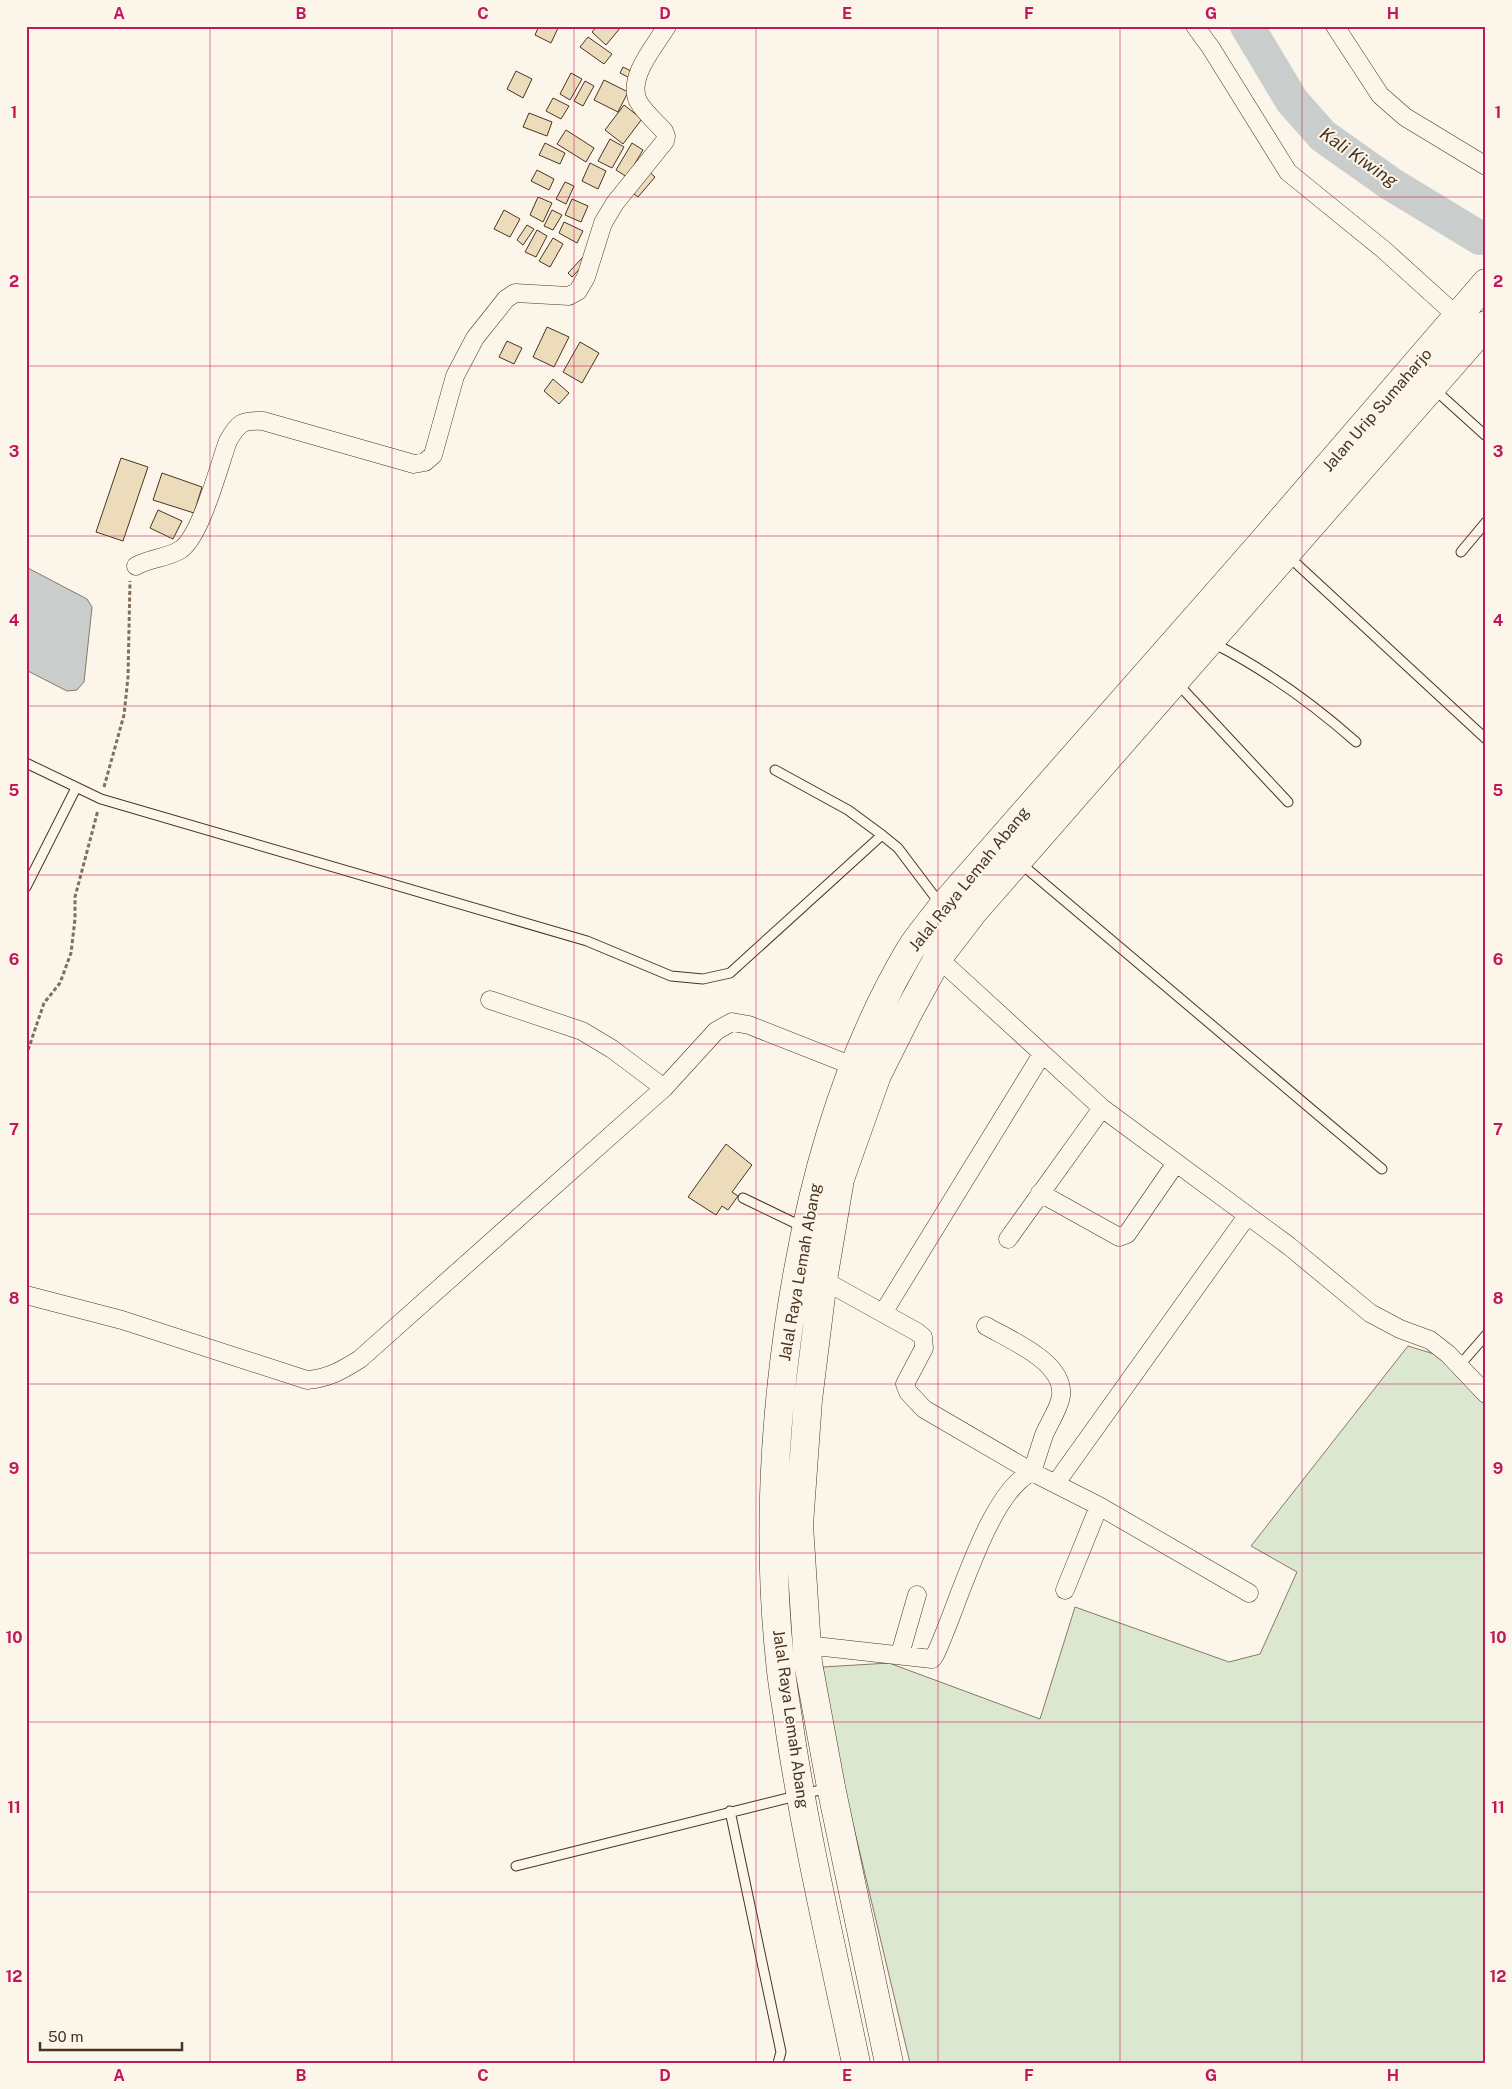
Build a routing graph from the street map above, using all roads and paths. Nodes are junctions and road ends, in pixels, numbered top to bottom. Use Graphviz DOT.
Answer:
graph roads {
  1 [pos="667,26"];
  2 [pos="1195,26"];
  3 [pos="1336,26"];
  4 [pos="1486,166"];
  5 [pos="1486,283"];
  6 [pos="1458,317"];
  7 [pos="1486,325"];
  8 [pos="1432,387"];
  9 [pos="1486,436"];
  10 [pos="1486,522"];
  11 [pos="1277,545"];
  12 [pos="1461,552"];
  13 [pos="136,566"];
  14 [pos="1209,641"];
  15 [pos="1175,681"];
  16 [pos="1486,739"];
  17 [pos="1356,742"];
  18 [pos="26,763"];
  19 [pos="775,770"];
  20 [pos="76,788"];
  21 [pos="101,799"];
  22 [pos="1288,802"];
  23 [pos="882,835"];
  24 [pos="1017,860"];
  25 [pos="26,887"];
  26 [pos="942,907"];
  27 [pos="938,958"];
  28 [pos="490,1000"];
  29 [pos="1042,1054"];
  30 [pos="26,1056"];
  31 [pos="853,1066"];
  32 [pos="664,1088"];
  33 [pos="1102,1108"];
  34 [pos="1176,1163"];
  35 [pos="1382,1169"];
  36 [pos="1040,1192"];
  37 [pos="743,1198"];
  38 [pos="1247,1216"];
  39 [pos="806,1228"];
  40 [pos="1008,1239"];
  41 [pos="823,1280"];
  42 [pos="26,1295"];
  43 [pos="883,1313"];
  44 [pos="986,1326"];
  45 [pos="1486,1334"];
  46 [pos="1459,1366"];
  47 [pos="1486,1394"];
  48 [pos="1032,1472"];
  49 [pos="1056,1482"];
  50 [pos="1099,1506"];
  51 [pos="1065,1590"];
  52 [pos="1249,1593"];
  53 [pos="918,1596"];
  54 [pos="806,1645"];
  55 [pos="900,1654"];
  56 [pos="831,1787"];
  57 [pos="800,1794"];
  58 [pos="730,1811"];
  59 [pos="516,1866"];
  60 [pos="778,2063"];
  61 [pos="856,2063"];
  62 [pos="889,2063"];
  1 -- 13 [label="street"];
  2 -- 6 [label="street"];
  3 -- 4 [label="street"];
  5 -- 6 [label="highway, Jalan Urip Sumaharjo"];
  6 -- 11 [label="highway, Jalan Urip Sumaharjo"];
  7 -- 8 [label="highway, Jalan Urip Sumaharjo"];
  8 -- 9 [label="lane"];
  8 -- 11 [label="highway, Jalan Urip Sumaharjo"];
  10 -- 12 [label="lane"];
  11 -- 14 [label="highway, Jalal Raya Lemah Abang"];
  11 -- 16 [label="lane"];
  11 -- 26 [label="highway, Jalal Raya Lemah Abang"];
  13 -- 21 [label="path"];
  14 -- 15 [label="highway, Jalal Raya Lemah Abang"];
  14 -- 17 [label="lane"];
  15 -- 22 [label="lane"];
  15 -- 24 [label="highway, Jalal Raya Lemah Abang"];
  18 -- 20 [label="lane"];
  19 -- 23 [label="lane"];
  20 -- 21 [label="lane"];
  20 -- 25 [label="lane"];
  21 -- 23 [label="lane"];
  21 -- 30 [label="path"];
  23 -- 26 [label="lane"];
  24 -- 27 [label="highway, Jalal Raya Lemah Abang"];
  24 -- 35 [label="lane"];
  26 -- 31 [label="highway, Jalal Raya Lemah Abang"];
  27 -- 29 [label="street"];
  27 -- 41 [label="highway, Jalal Raya Lemah Abang"];
  28 -- 32 [label="street"];
  29 -- 33 [label="street"];
  29 -- 43 [label="street"];
  31 -- 32 [label="street"];
  31 -- 39 [label="highway, Jalal Raya Lemah Abang"];
  32 -- 42 [label="street"];
  33 -- 34 [label="street"];
  33 -- 36 [label="street"];
  34 -- 36 [label="street"];
  34 -- 38 [label="street"];
  36 -- 40 [label="street"];
  37 -- 39 [label="lane"];
  38 -- 46 [label="street"];
  38 -- 49 [label="street"];
  39 -- 57 [label="highway, Jalal Raya Lemah Abang"];
  41 -- 43 [label="street"];
  41 -- 54 [label="highway, Jalal Raya Lemah Abang"];
  43 -- 48 [label="street"];
  44 -- 48 [label="street"];
  45 -- 46 [label="lane"];
  46 -- 47 [label="street"];
  48 -- 49 [label="street"];
  48 -- 55 [label="street"];
  49 -- 50 [label="street"];
  50 -- 51 [label="street"];
  50 -- 52 [label="street"];
  53 -- 55 [label="street"];
  54 -- 55 [label="street"];
  54 -- 56 [label="highway, Jalal Raya Lemah Abang"];
  56 -- 57 [label="lane"];
  56 -- 62 [label="highway, Jalal Raya Lemah Abang"];
  57 -- 58 [label="lane"];
  57 -- 61 [label="highway, Jalal Raya Lemah Abang"];
  58 -- 59 [label="lane"];
  58 -- 60 [label="lane"];
}
